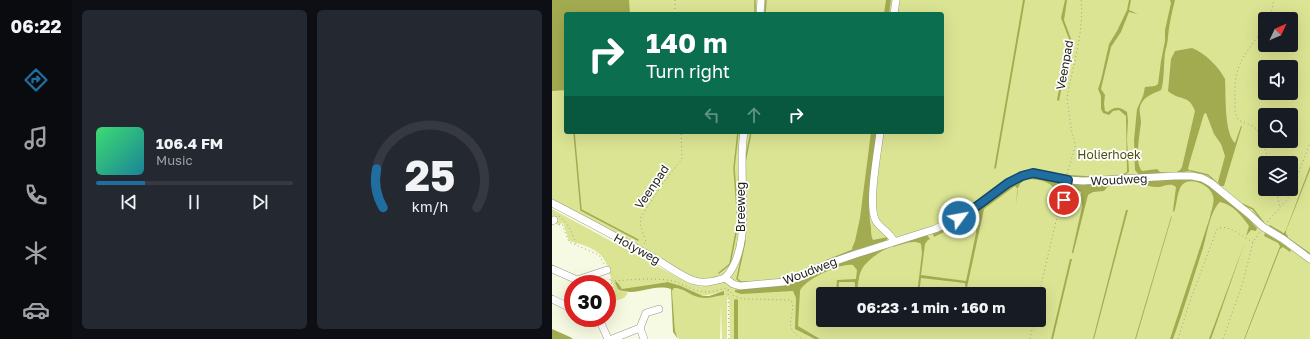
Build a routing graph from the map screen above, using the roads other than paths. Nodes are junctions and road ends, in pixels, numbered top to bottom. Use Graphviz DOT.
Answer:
graph roads {
  1 [pos="761,0"];
  2 [pos="896,0"];
  3 [pos="760,12"];
  4 [pos="894,12"];
  5 [pos="744,134"];
  6 [pos="880,134"];
  7 [pos="1067,180"];
  8 [pos="1064,200"];
  9 [pos="552,202"];
  10 [pos="894,241"];
  11 [pos="1310,259"];
  12 [pos="552,268"];
  13 [pos="607,270"];
  14 [pos="725,278"];
  15 [pos="552,299"];
  16 [pos="564,304"];
  17 [pos="659,308"];
  18 [pos="603,327"];
  19 [pos="640,328"];
  20 [pos="608,339"];
  21 [pos="612,339"];
  22 [pos="644,339"];
  1 -- 3 [label="street"];
  2 -- 4 [label="street"];
  5 -- 14 [label="street, Breeweg"];
  6 -- 10 [label="street"];
  7 -- 8 [label="street"];
  7 -- 10 [label="street, Woudweg"];
  7 -- 11 [label="street, Woudweg"];
  9 -- 14 [label="street, Holyweg"];
  10 -- 14 [label="street, Woudweg"];
  12 -- 13 [label="street"];
  15 -- 16 [label="street"];
  17 -- 19 [label="street"];
  18 -- 20 [label="street"];
  19 -- 21 [label="street"];
  19 -- 22 [label="street"];
}
